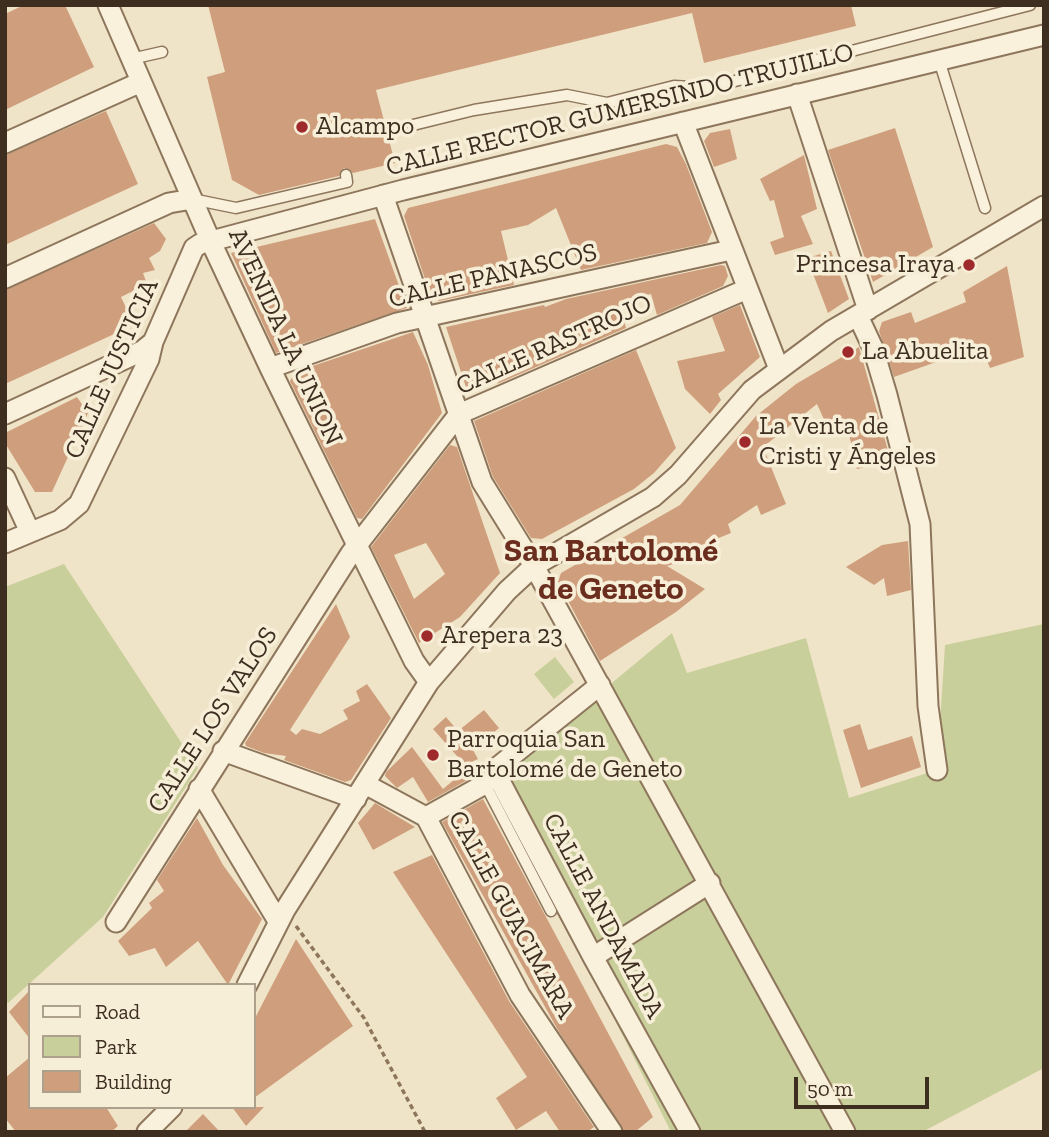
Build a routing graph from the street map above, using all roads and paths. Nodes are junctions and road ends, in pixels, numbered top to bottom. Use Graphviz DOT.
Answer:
graph roads {
  1 [pos="108,5"];
  2 [pos="1030,5"];
  3 [pos="1044,35"];
  4 [pos="162,52"];
  5 [pos="131,60"];
  6 [pos="939,60"];
  7 [pos="141,82"];
  8 [pos="797,94"];
  9 [pos="683,122"];
  10 [pos="413,125"];
  11 [pos="5,143"];
  12 [pos="346,175"];
  13 [pos="383,195"];
  14 [pos="192,201"];
  15 [pos="1044,206"];
  16 [pos="985,208"];
  17 [pos="202,244"];
  18 [pos="731,250"];
  19 [pos="219,261"];
  20 [pos="187,269"];
  21 [pos="5,278"];
  22 [pos="747,289"];
  23 [pos="863,313"];
  24 [pos="425,317"];
  25 [pos="153,342"];
  26 [pos="110,366"];
  27 [pos="270,368"];
  28 [pos="779,369"];
  29 [pos="127,407"];
  30 [pos="5,414"];
  31 [pos="459,414"];
  32 [pos="5,478"];
  33 [pos="30,532"];
  34 [pos="5,543"];
  35 [pos="356,548"];
  36 [pos="534,566"];
  37 [pos="429,682"];
  38 [pos="600,685"];
  39 [pos="223,751"];
  40 [pos="937,770"];
  41 [pos="485,784"];
  42 [pos="199,789"];
  43 [pos="360,792"];
  44 [pos="426,817"];
  45 [pos="710,883"];
  46 [pos="551,911"];
  47 [pos="282,916"];
  48 [pos="116,922"];
  49 [pos="593,957"];
  50 [pos="248,983"];
  51 [pos="170,1109"];
  52 [pos="147,1132"];
  53 [pos="425,1132"];
  54 [pos="612,1132"];
  55 [pos="690,1132"];
  56 [pos="845,1132"];
  1 -- 5 [label="street, AVENIDA LA UNION"];
  2 -- 10 [label="lane"];
  3 -- 6 [label="street, CALLE RECTOR GUMERSINDO TRUJILLO"];
  4 -- 5 [label="lane"];
  5 -- 7 [label="street, AVENIDA LA UNION"];
  6 -- 8 [label="street, CALLE RECTOR GUMERSINDO TRUJILLO"];
  6 -- 16 [label="lane"];
  7 -- 11 [label="street"];
  7 -- 14 [label="street, AVENIDA LA UNION"];
  8 -- 9 [label="street, CALLE RECTOR GUMERSINDO TRUJILLO"];
  8 -- 23 [label="street"];
  9 -- 13 [label="street, CALLE RECTOR GUMERSINDO TRUJILLO"];
  9 -- 18 [label="street"];
  12 -- 14 [label="lane"];
  13 -- 17 [label="street, CALLE RECTOR GUMERSINDO TRUJILLO"];
  13 -- 24 [label="street"];
  14 -- 17 [label="street, AVENIDA LA UNION"];
  14 -- 21 [label="street"];
  15 -- 23 [label="street"];
  17 -- 19 [label="street, AVENIDA LA UNION"];
  17 -- 20 [label="street, CALLE JUSTICIA"];
  18 -- 22 [label="street"];
  18 -- 24 [label="street, CALLE PANASCOS"];
  19 -- 20 [label="street"];
  19 -- 27 [label="street, AVENIDA LA UNION"];
  20 -- 25 [label="street, CALLE JUSTICIA"];
  22 -- 28 [label="street"];
  22 -- 31 [label="street, CALLE RASTROJO"];
  23 -- 28 [label="street"];
  23 -- 40 [label="street"];
  24 -- 27 [label="street, CALLE PANASCOS"];
  24 -- 31 [label="street"];
  25 -- 26 [label="street"];
  25 -- 29 [label="street, CALLE JUSTICIA"];
  26 -- 29 [label="street"];
  26 -- 30 [label="street"];
  27 -- 35 [label="street, AVENIDA LA UNION"];
  28 -- 36 [label="street"];
  29 -- 33 [label="street, CALLE JUSTICIA"];
  31 -- 35 [label="street, CALLE RASTROJO"];
  31 -- 36 [label="street"];
  32 -- 33 [label="street"];
  33 -- 34 [label="street"];
  35 -- 37 [label="street, AVENIDA LA UNION"];
  35 -- 39 [label="street, CALLE LOS VALOS"];
  36 -- 37 [label="street"];
  36 -- 38 [label="street"];
  37 -- 43 [label="street"];
  38 -- 45 [label="street"];
  38 -- 49 [label="street, CALLE ANDAMADA"];
  39 -- 42 [label="street, CALLE LOS VALOS"];
  39 -- 43 [label="street, CALLE GUACIMARA"];
  41 -- 44 [label="street"];
  41 -- 46 [label="lane"];
  42 -- 47 [label="street"];
  42 -- 48 [label="street, CALLE LOS VALOS"];
  43 -- 44 [label="street, CALLE GUACIMARA"];
  43 -- 47 [label="street"];
  44 -- 54 [label="street, CALLE GUACIMARA"];
  45 -- 49 [label="street"];
  45 -- 56 [label="street"];
  47 -- 50 [label="street"];
  47 -- 53 [label="path"];
  49 -- 55 [label="street, CALLE ANDAMADA"];
  51 -- 52 [label="street"];
}
